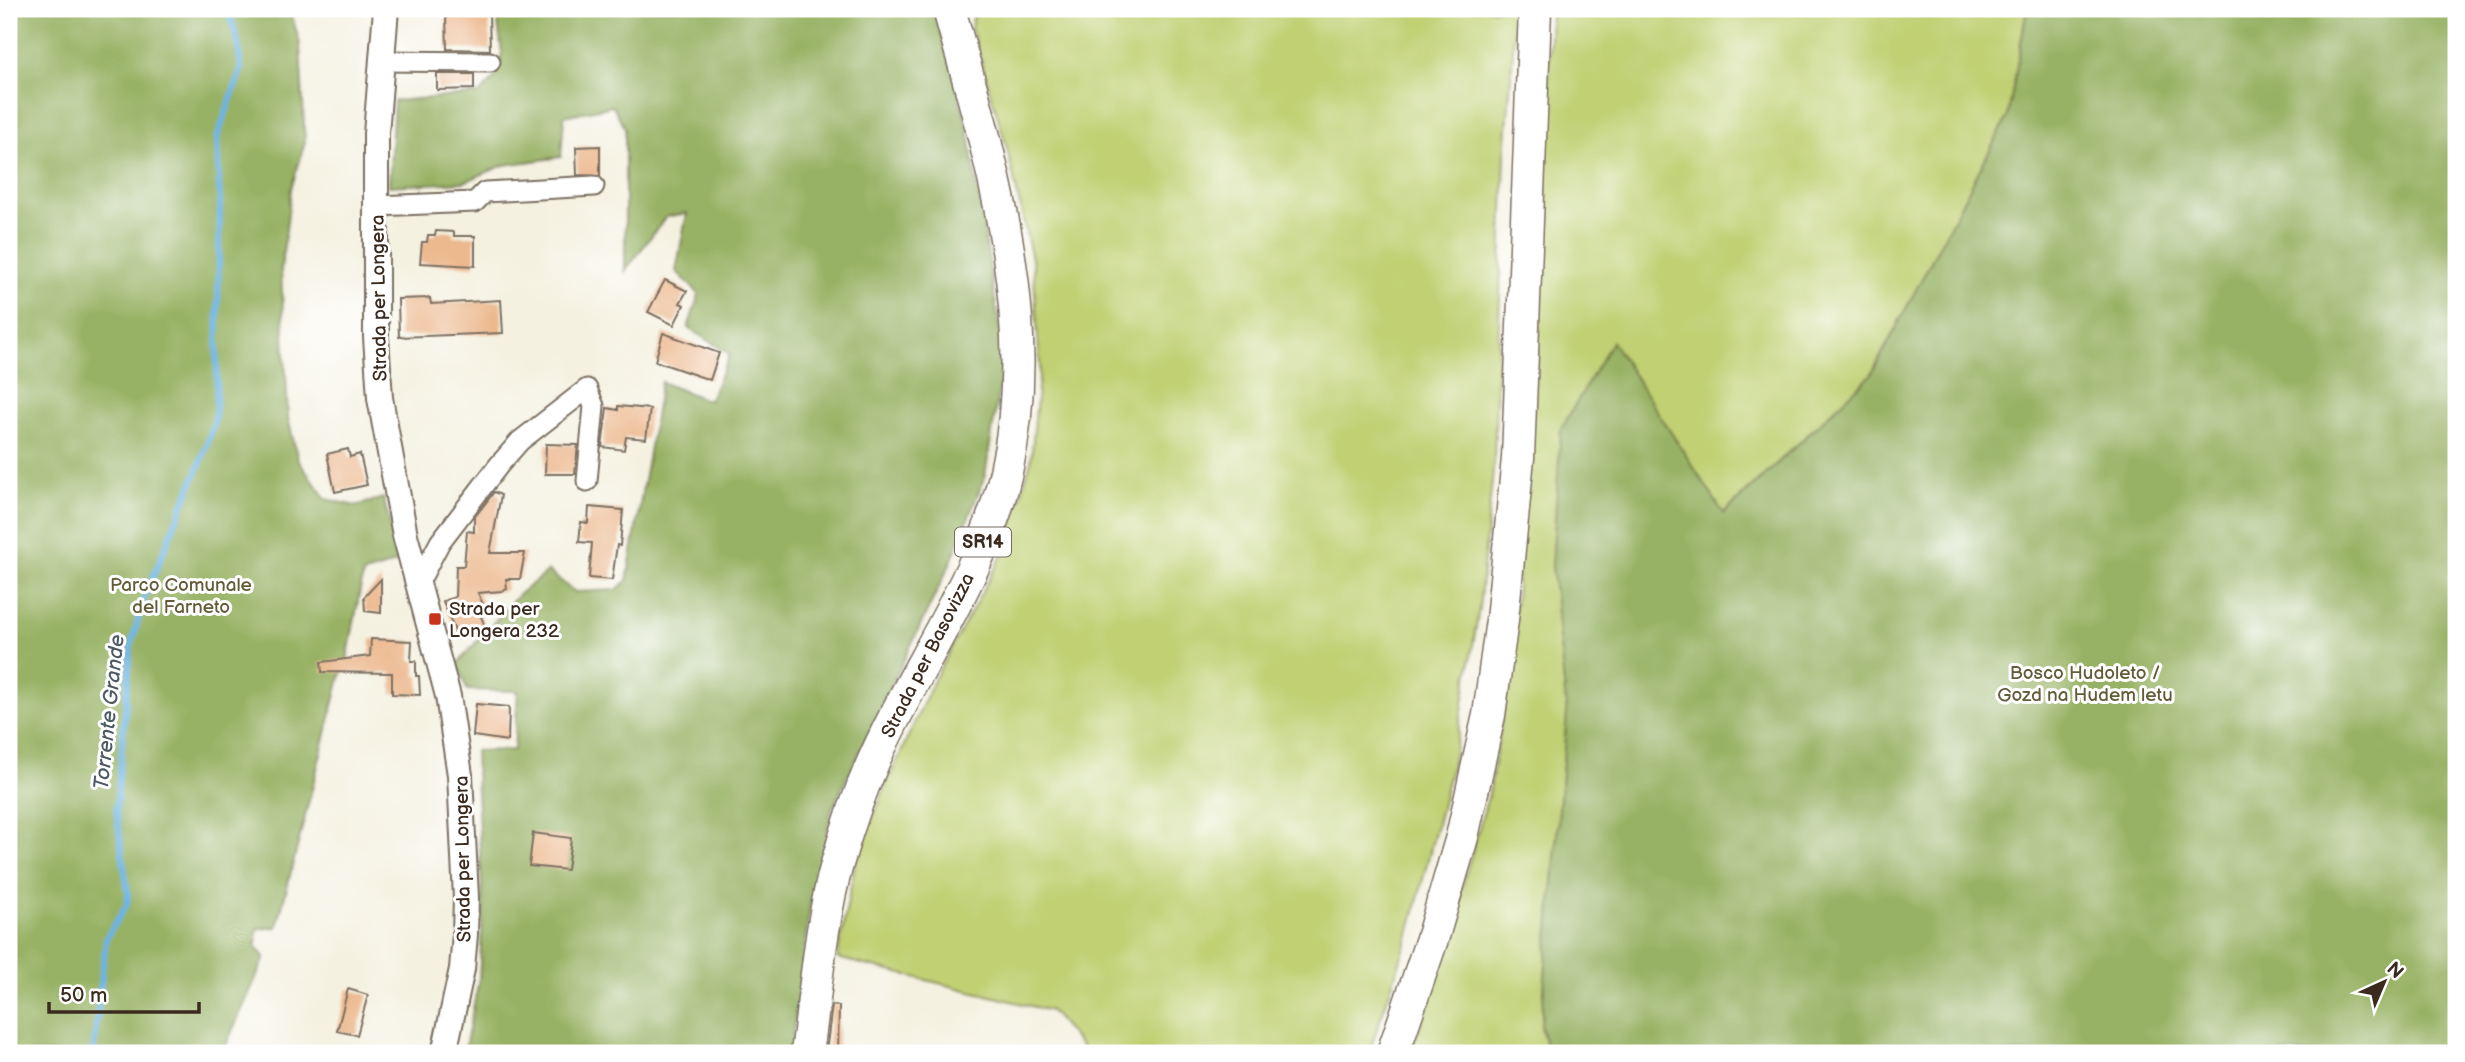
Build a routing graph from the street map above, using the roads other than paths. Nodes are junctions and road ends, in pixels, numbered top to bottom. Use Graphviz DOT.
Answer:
graph roads {
  1 [pos="386,9"];
  2 [pos="949,9"];
  3 [pos="1535,9"];
  4 [pos="380,61"];
  5 [pos="490,62"];
  6 [pos="594,187"];
  7 [pos="376,206"];
  8 [pos="587,481"];
  9 [pos="418,584"];
  10 [pos="444,1053"];
  11 [pos="807,1053"];
  12 [pos="1393,1053"];
  1 -- 4 [label="street, Strada per Longera"];
  2 -- 11 [label="main road, Strada per Basovizza / SR14"];
  3 -- 12 [label="main road"];
  4 -- 5 [label="street"];
  4 -- 7 [label="street, Strada per Longera"];
  6 -- 7 [label="street"];
  7 -- 9 [label="street, Strada per Longera"];
  8 -- 9 [label="street"];
  9 -- 10 [label="street, Strada per Longera"];
}
